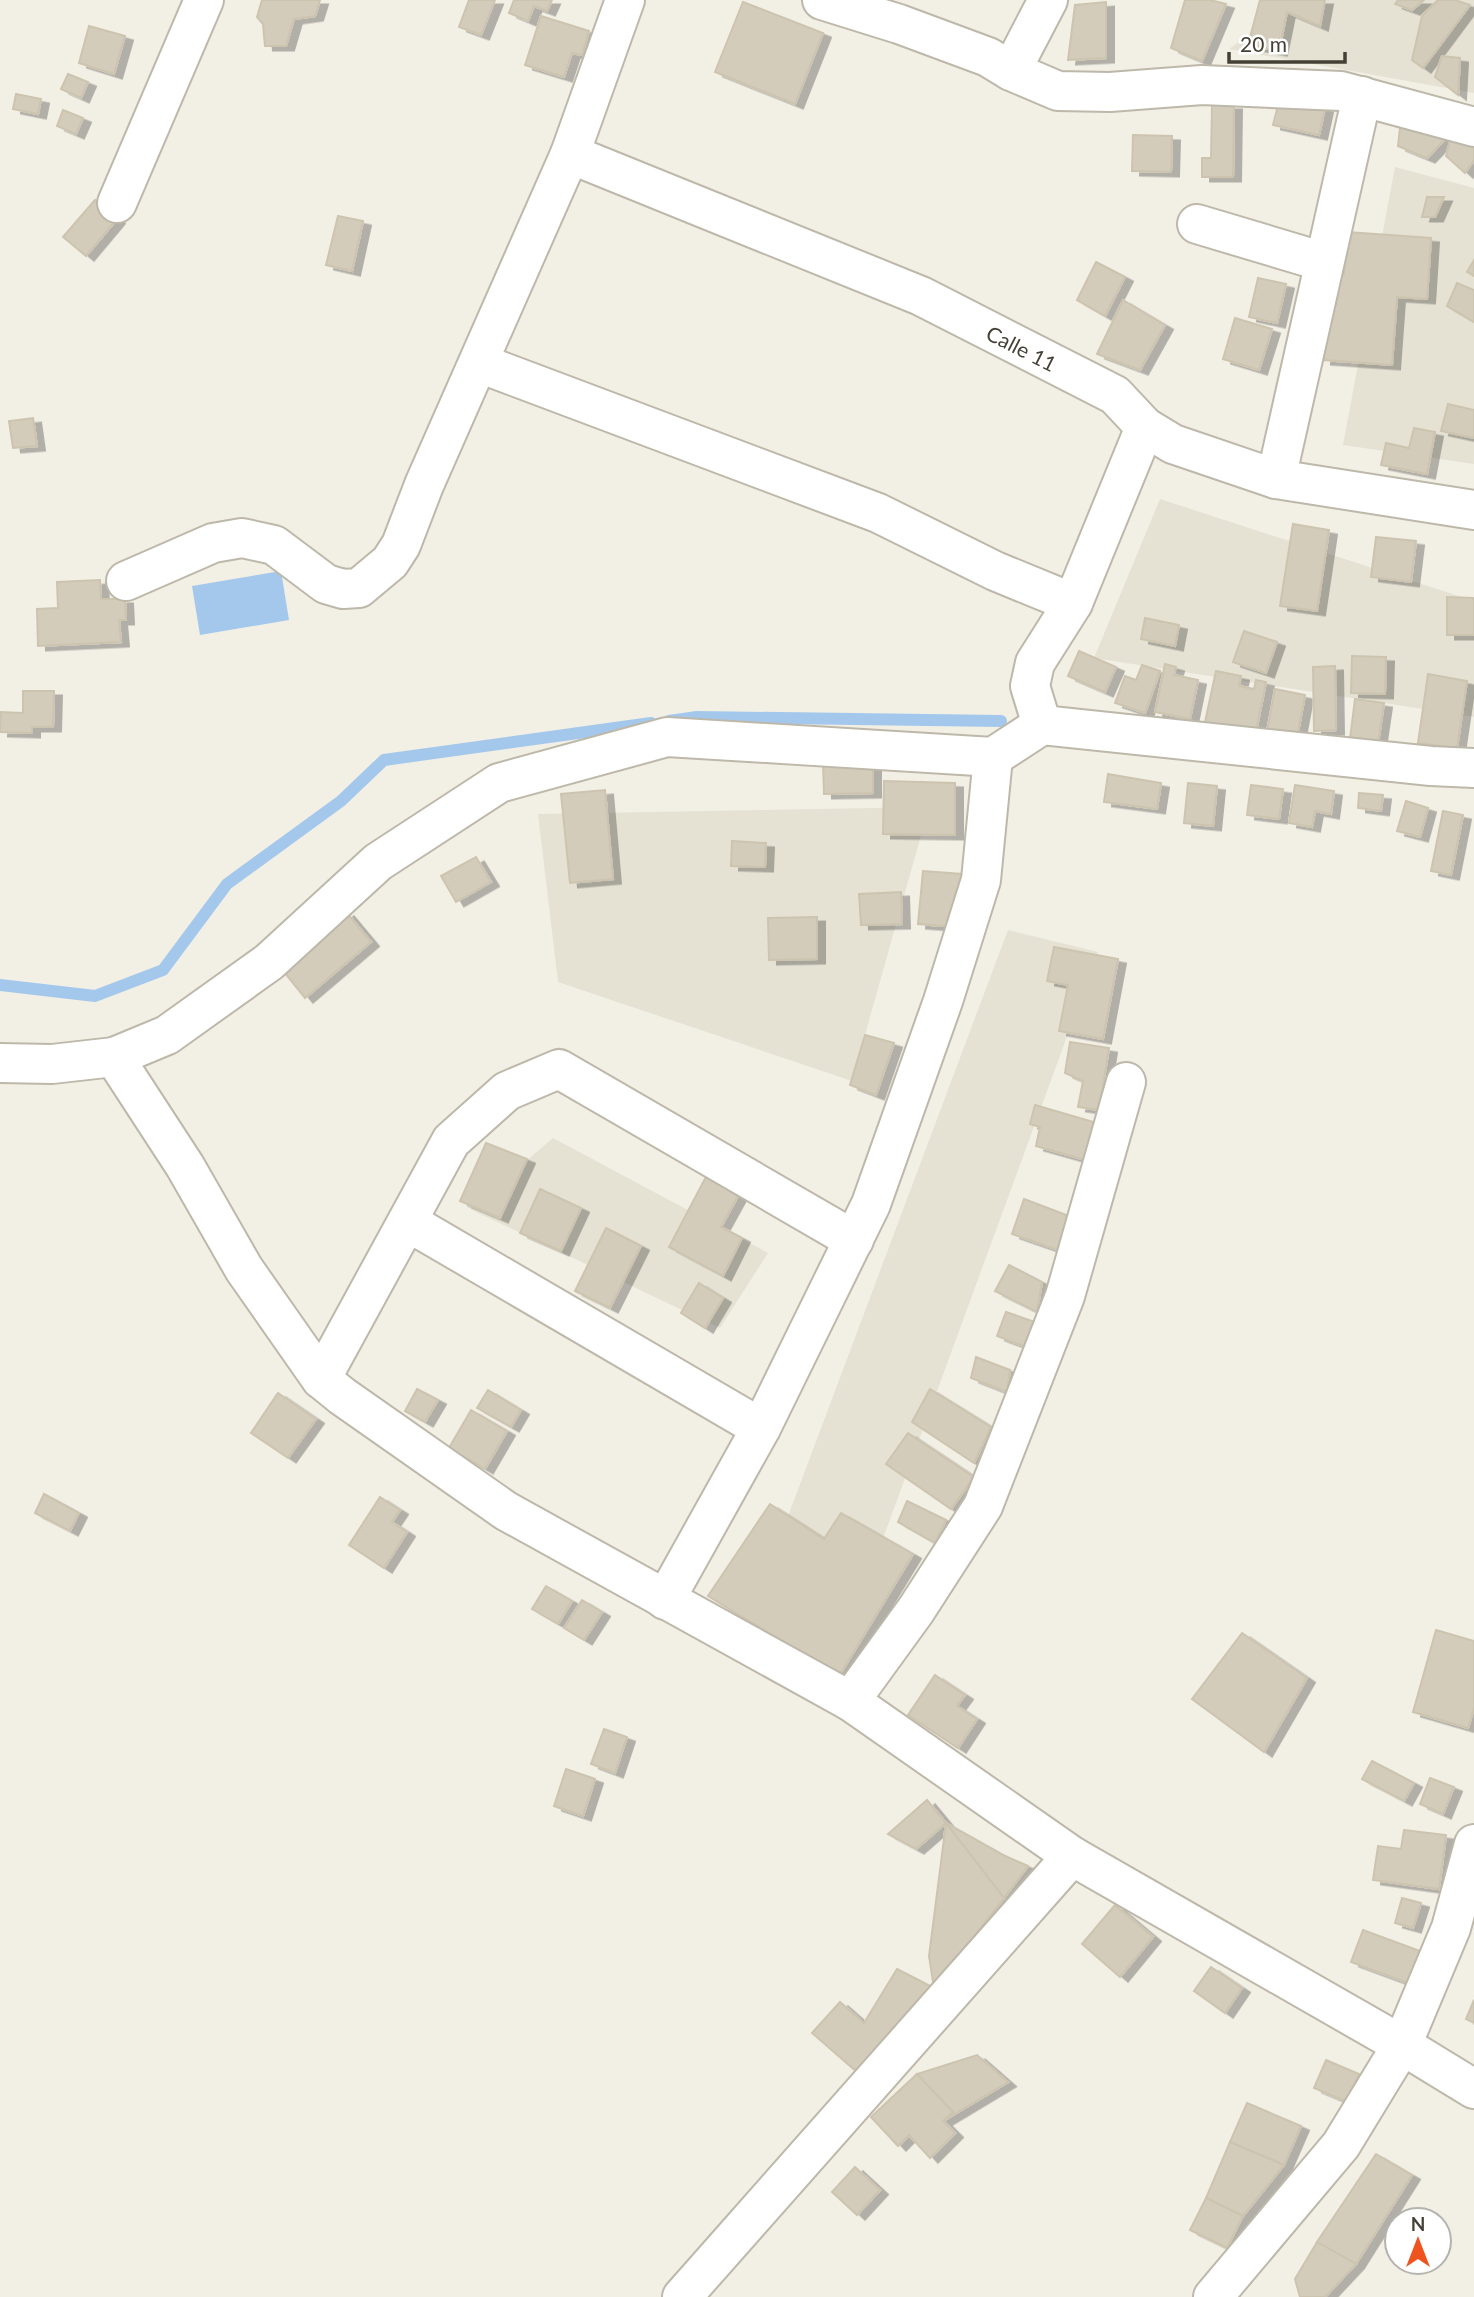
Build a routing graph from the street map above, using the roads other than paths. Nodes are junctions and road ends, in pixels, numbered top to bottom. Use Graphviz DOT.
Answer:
graph roads {
  1 [pos="204,0"];
  2 [pos="625,0"];
  3 [pos="822,0"];
  4 [pos="1048,0"];
  5 [pos="1011,71"];
  6 [pos="1362,96"];
  7 [pos="1474,127"];
  8 [pos="570,155"];
  9 [pos="117,203"];
  10 [pos="1197,224"];
  11 [pos="1324,262"];
  12 [pos="479,363"];
  13 [pos="1144,427"];
  14 [pos="1276,479"];
  15 [pos="1474,510"];
  16 [pos="126,581"];
  17 [pos="1073,603"];
  18 [pos="1042,725"];
  19 [pos="993,757"];
  20 [pos="1474,768"];
  21 [pos="114,1057"];
  22 [pos="0,1063"];
  23 [pos="1126,1082"];
  24 [pos="408,1222"];
  25 [pos="854,1240"];
  26 [pos="321,1379"];
  27 [pos="761,1428"];
  28 [pos="665,1600"];
  29 [pos="850,1702"];
  30 [pos="1474,1844"];
  31 [pos="1072,1856"];
  32 [pos="1402,2045"];
  33 [pos="1474,2089"];
  34 [pos="682,2297"];
  35 [pos="1213,2297"];
  1 -- 9 [label="street"];
  2 -- 8 [label="street"];
  3 -- 5 [label="street"];
  4 -- 5 [label="street"];
  5 -- 6 [label="street"];
  6 -- 7 [label="street"];
  6 -- 11 [label="street"];
  8 -- 12 [label="street"];
  8 -- 13 [label="street, Calle 11"];
  10 -- 11 [label="street"];
  11 -- 14 [label="street"];
  12 -- 16 [label="street"];
  12 -- 17 [label="street"];
  13 -- 14 [label="street, Calle 11"];
  13 -- 17 [label="street"];
  14 -- 15 [label="street, Calle 11"];
  17 -- 18 [label="street"];
  18 -- 19 [label="street"];
  18 -- 20 [label="street"];
  19 -- 21 [label="street"];
  19 -- 25 [label="street"];
  21 -- 22 [label="street"];
  21 -- 26 [label="street"];
  23 -- 29 [label="street"];
  24 -- 25 [label="street"];
  24 -- 26 [label="street"];
  24 -- 27 [label="street"];
  25 -- 27 [label="street"];
  26 -- 28 [label="street"];
  27 -- 28 [label="street"];
  28 -- 29 [label="street"];
  29 -- 31 [label="street"];
  30 -- 32 [label="street"];
  31 -- 32 [label="street"];
  31 -- 34 [label="street"];
  32 -- 33 [label="street"];
  32 -- 35 [label="street"];
}
